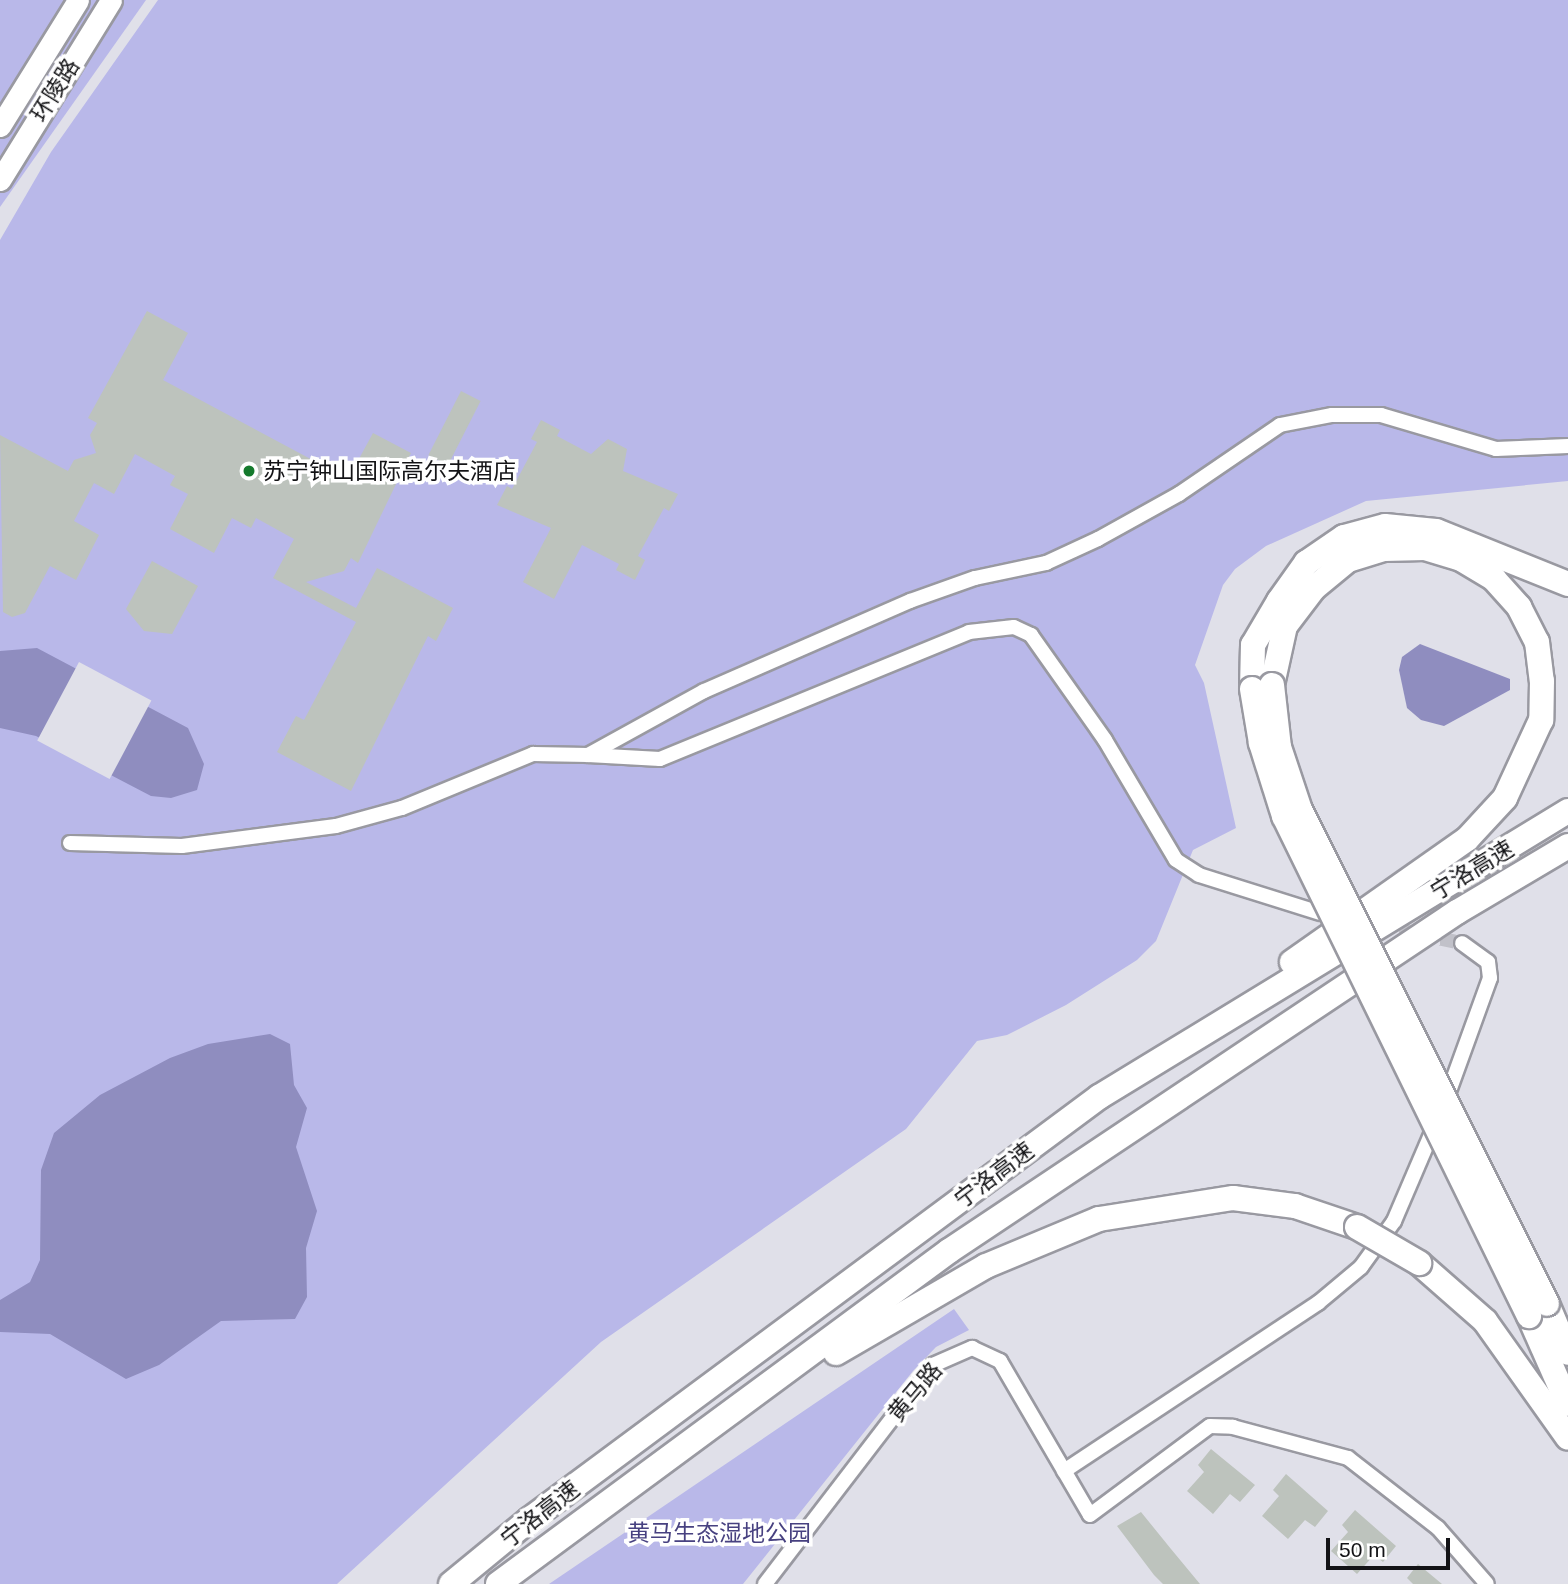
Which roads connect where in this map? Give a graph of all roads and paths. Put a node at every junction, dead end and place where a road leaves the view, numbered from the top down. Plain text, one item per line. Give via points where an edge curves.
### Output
1 (78, 0) edge
2 (111, 0) edge
3 (0, 126) edge
4 (0, 180) edge
5 (1568, 446) edge
6 (1568, 584) edge
7 (1262, 687) junction
8 (588, 755) junction
9 (1568, 811) edge
10 (70, 843) dead end
11 (1568, 846) edge
12 (1320, 913) dead end
13 (1462, 943) tunnel mouth
14 (1099, 1097) junction
15 (1538, 1310) junction
16 (1568, 1353) edge
17 (1568, 1404) edge
18 (1568, 1438) edge
19 (1064, 1471) junction
20 (562, 1537) junction
21 (452, 1584) edge
22 (498, 1584) edge
23 (765, 1584) edge
24 (1487, 1584) edge

1 - 3 main road, 环陵路
2 - 4 main road, 环陵路
5 - 8 street via 1496,449 1381,415 1332,415 1280,425 1179,494 1098,539 1046,563 975,578 910,601 704,691
6 - 7 highway via 1436,531 1385,526 1344,537 1307,563 1253,645
7 - 14 highway via 1285,626 1314,588 1348,560 1384,549 1425,548 1461,559 1494,579 1519,607 1537,642 1541,720 1505,798 1467,839
7 - 15 highway, bridge via 1300,810
8 - 10 street via 533,754 402,808 336,825 182,846
8 - 12 street via 660,759 969,632 1014,627 1031,635 1105,740 1176,860 1199,875
9 - 14 highway, 宁洛高速
11 - 20 highway, 宁洛高速 via 1457,912 949,1251
13 - 19 street via 1488,962 1490,978 1452,1087 1386,1237 1318,1303
14 - 21 highway, 宁洛高速 via 529,1520
15 - 16 highway
15 - 17 highway
18 - 20 highway, bridge via 1485,1321 1419,1263 1357,1227 1295,1206 1233,1198 1098,1219 986,1266 881,1323
19 - 23 street, 黄马路 via 1000,1361 983,1349 953,1352 933,1364
19 - 24 street, 黄马路 via 1090,1515 1210,1426 1233,1427 1348,1458 1438,1528
20 - 22 highway, 宁洛高速

